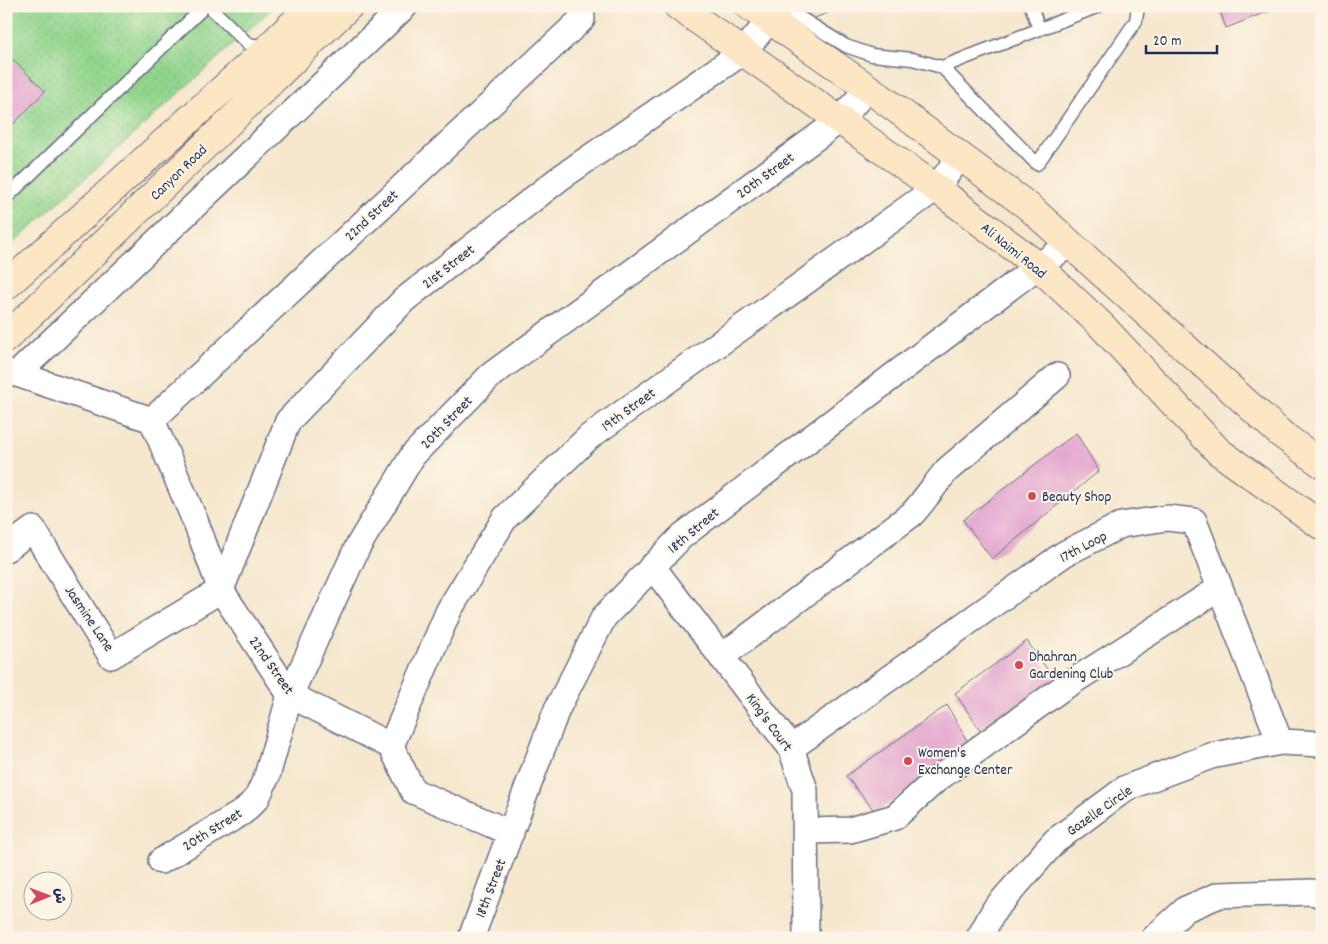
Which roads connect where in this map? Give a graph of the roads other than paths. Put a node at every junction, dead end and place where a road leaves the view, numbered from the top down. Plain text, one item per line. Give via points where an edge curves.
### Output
1 (205, 6) edge
2 (210, 6) edge
3 (349, 6) edge
4 (405, 6) edge
5 (581, 6) edge
6 (678, 6) edge
7 (1031, 6) edge
8 (1099, 6) edge
9 (1138, 6) edge
10 (770, 11) edge
11 (319, 14) edge
12 (1039, 29) junction
13 (269, 47) junction
14 (743, 52) junction
15 (942, 67) junction
16 (868, 88) junction
17 (840, 120) junction
18 (961, 156) junction
19 (936, 188) junction
20 (6, 198) edge
21 (1070, 244) junction
22 (1038, 266) junction
23 (6, 286) edge
24 (6, 338) edge
25 (12, 373) edge
26 (1057, 376) dead end
27 (152, 420) junction
28 (1322, 464) edge
29 (1322, 526) edge
30 (6, 548) edge
31 (652, 566) junction
32 (1220, 588) junction
33 (221, 590) junction
34 (721, 657) junction
35 (290, 696) junction
36 (1280, 742) junction
37 (1322, 744) edge
38 (391, 746) junction
39 (792, 748) junction
40 (806, 832) junction
41 (510, 833) junction
42 (161, 860) dead end
43 (1322, 895) edge
44 (471, 938) edge
45 (806, 938) edge
46 (979, 938) edge
47 (1154, 938) edge

1 - 20 lane
2 - 13 lane via 248,44
3 - 11 main road, Canyon Road
4 - 25 street
5 - 27 street, 22nd Street via 582,19
6 - 14 main road, Ali Naimi Road
7 - 12 lane
8 - 12 lane
9 - 15 lane via 1136,21 1037,164
10 - 14 street, 21st Street
10 - 15 lane via 794,14 846,46 872,55 912,59
10 - 16 main road
11 - 13 main road, Canyon Road
11 - 24 main road, Canyon Road
12 - 15 lane
13 - 23 main road, Canyon Road
14 - 17 main road, Ali Naimi Road
14 - 33 street, 21st Street via 560,178 404,300 288,421
16 - 17 street, 20th Street
16 - 18 main road
17 - 19 main road, Ali Naimi Road
17 - 35 street, 20th Street via 491,375 413,456 357,548
18 - 19 street, 19th Street
18 - 21 main road
19 - 22 main road, Ali Naimi Road
19 - 38 street, 19th Street via 589,437 505,518 449,610
21 - 22 street, 18th Street
21 - 28 main road via 1281,434
22 - 29 main road, Ali Naimi Road via 1101,326 1218,451
22 - 31 street, 18th Street via 682,536
25 - 27 street
26 - 34 street via 947,470 912,514
27 - 33 street, 22nd Street
30 - 33 street, Jasmine Lane via 33,529 111,656
31 - 34 street, King's Court
31 - 41 street, 18th Street via 604,617 557,709
32 - 36 street, 17th Loop
32 - 39 street, 17th Loop via 1194,521 1167,518 1121,525 1064,554
32 - 40 street via 1061,689 936,780 895,818 850,830
33 - 35 street, 22nd Street
34 - 39 street, King's Court
35 - 38 street, 22nd Street
35 - 42 street, 20th Street via 267,776 257,798 243,812
36 - 37 street, Gazelle Circle
36 - 46 street, Gazelle Circle via 1211,756 1126,788 1055,841 995,909
38 - 41 street via 413,791
39 - 40 street, King's Court via 805,790
40 - 45 street, King's Court
41 - 44 street, 18th Street
43 - 47 street via 1312,892 1219,895 1186,909

